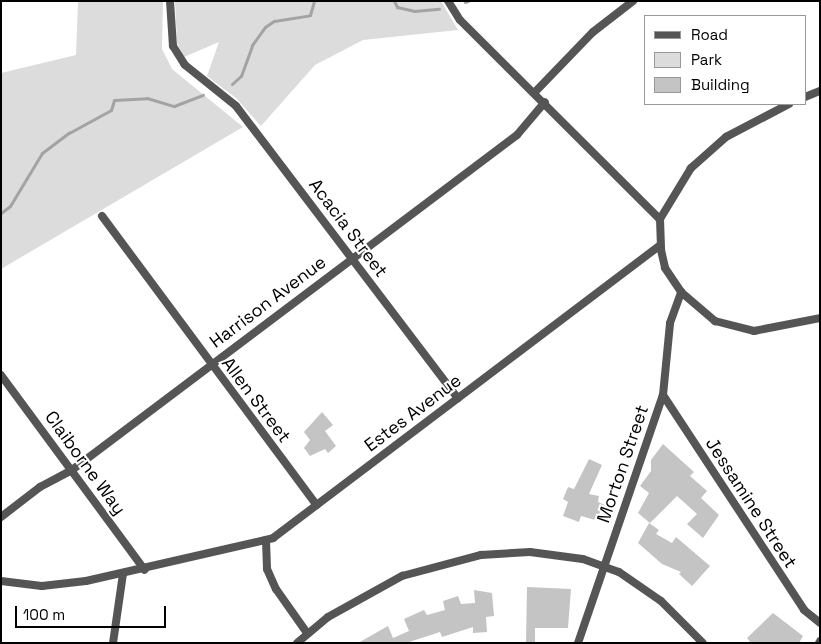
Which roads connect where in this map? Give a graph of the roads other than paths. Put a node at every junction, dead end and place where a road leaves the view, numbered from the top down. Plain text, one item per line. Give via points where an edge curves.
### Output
1 (170, 1) edge
2 (448, 1) edge
3 (632, 1) edge
4 (820, 91) edge
5 (535, 92) junction
6 (806, 97) edge
7 (545, 102) junction
8 (787, 105) edge
9 (102, 216) dead end
10 (660, 219) junction
11 (660, 245) junction
12 (352, 257) junction
13 (682, 292) junction
14 (820, 318) edge
15 (210, 364) junction
16 (1, 375) edge
17 (663, 395) junction
18 (458, 398) junction
19 (72, 470) junction
20 (316, 505) junction
21 (1, 517) edge
22 (266, 540) junction
23 (604, 566) junction
24 (145, 570) junction
25 (123, 574) junction
26 (1, 581) edge
27 (820, 623) edge
28 (307, 633) junction
29 (113, 643) edge
30 (297, 643) edge
31 (578, 643) edge
32 (703, 643) edge

1 - 12 street, Acacia Street via 173,46 185,65 236,106
2 - 5 street via 460,20
3 - 5 street via 593,32
4 - 6 street
5 - 7 street
7 - 10 street
7 - 12 street, Harrison Avenue via 517,135
8 - 10 street via 726,137 702,156 670,196
9 - 15 street, Allen Street
10 - 11 street
11 - 13 street via 665,268
11 - 18 street, Estes Avenue
12 - 15 street, Harrison Avenue
12 - 18 street, Acacia Street
13 - 14 street via 715,320 736,328 769,330
13 - 17 street, Morton Street via 670,323
15 - 19 street, Harrison Avenue
15 - 20 street, Allen Street
16 - 19 street, Claiborne Way
17 - 23 street, Morton Street
17 - 27 street, Jessamine Street via 804,610
18 - 20 street, Estes Avenue
19 - 21 street, Harrison Avenue via 40,487
19 - 24 street, Claiborne Way
20 - 22 street, Estes Avenue
22 - 24 street
22 - 28 street via 268,569 276,590
23 - 28 street via 565,555 530,552 481,555 432,566 372,590
23 - 31 street, Morton Street
23 - 32 street via 660,601
24 - 25 street
25 - 26 street via 42,586
25 - 29 street
28 - 30 street

